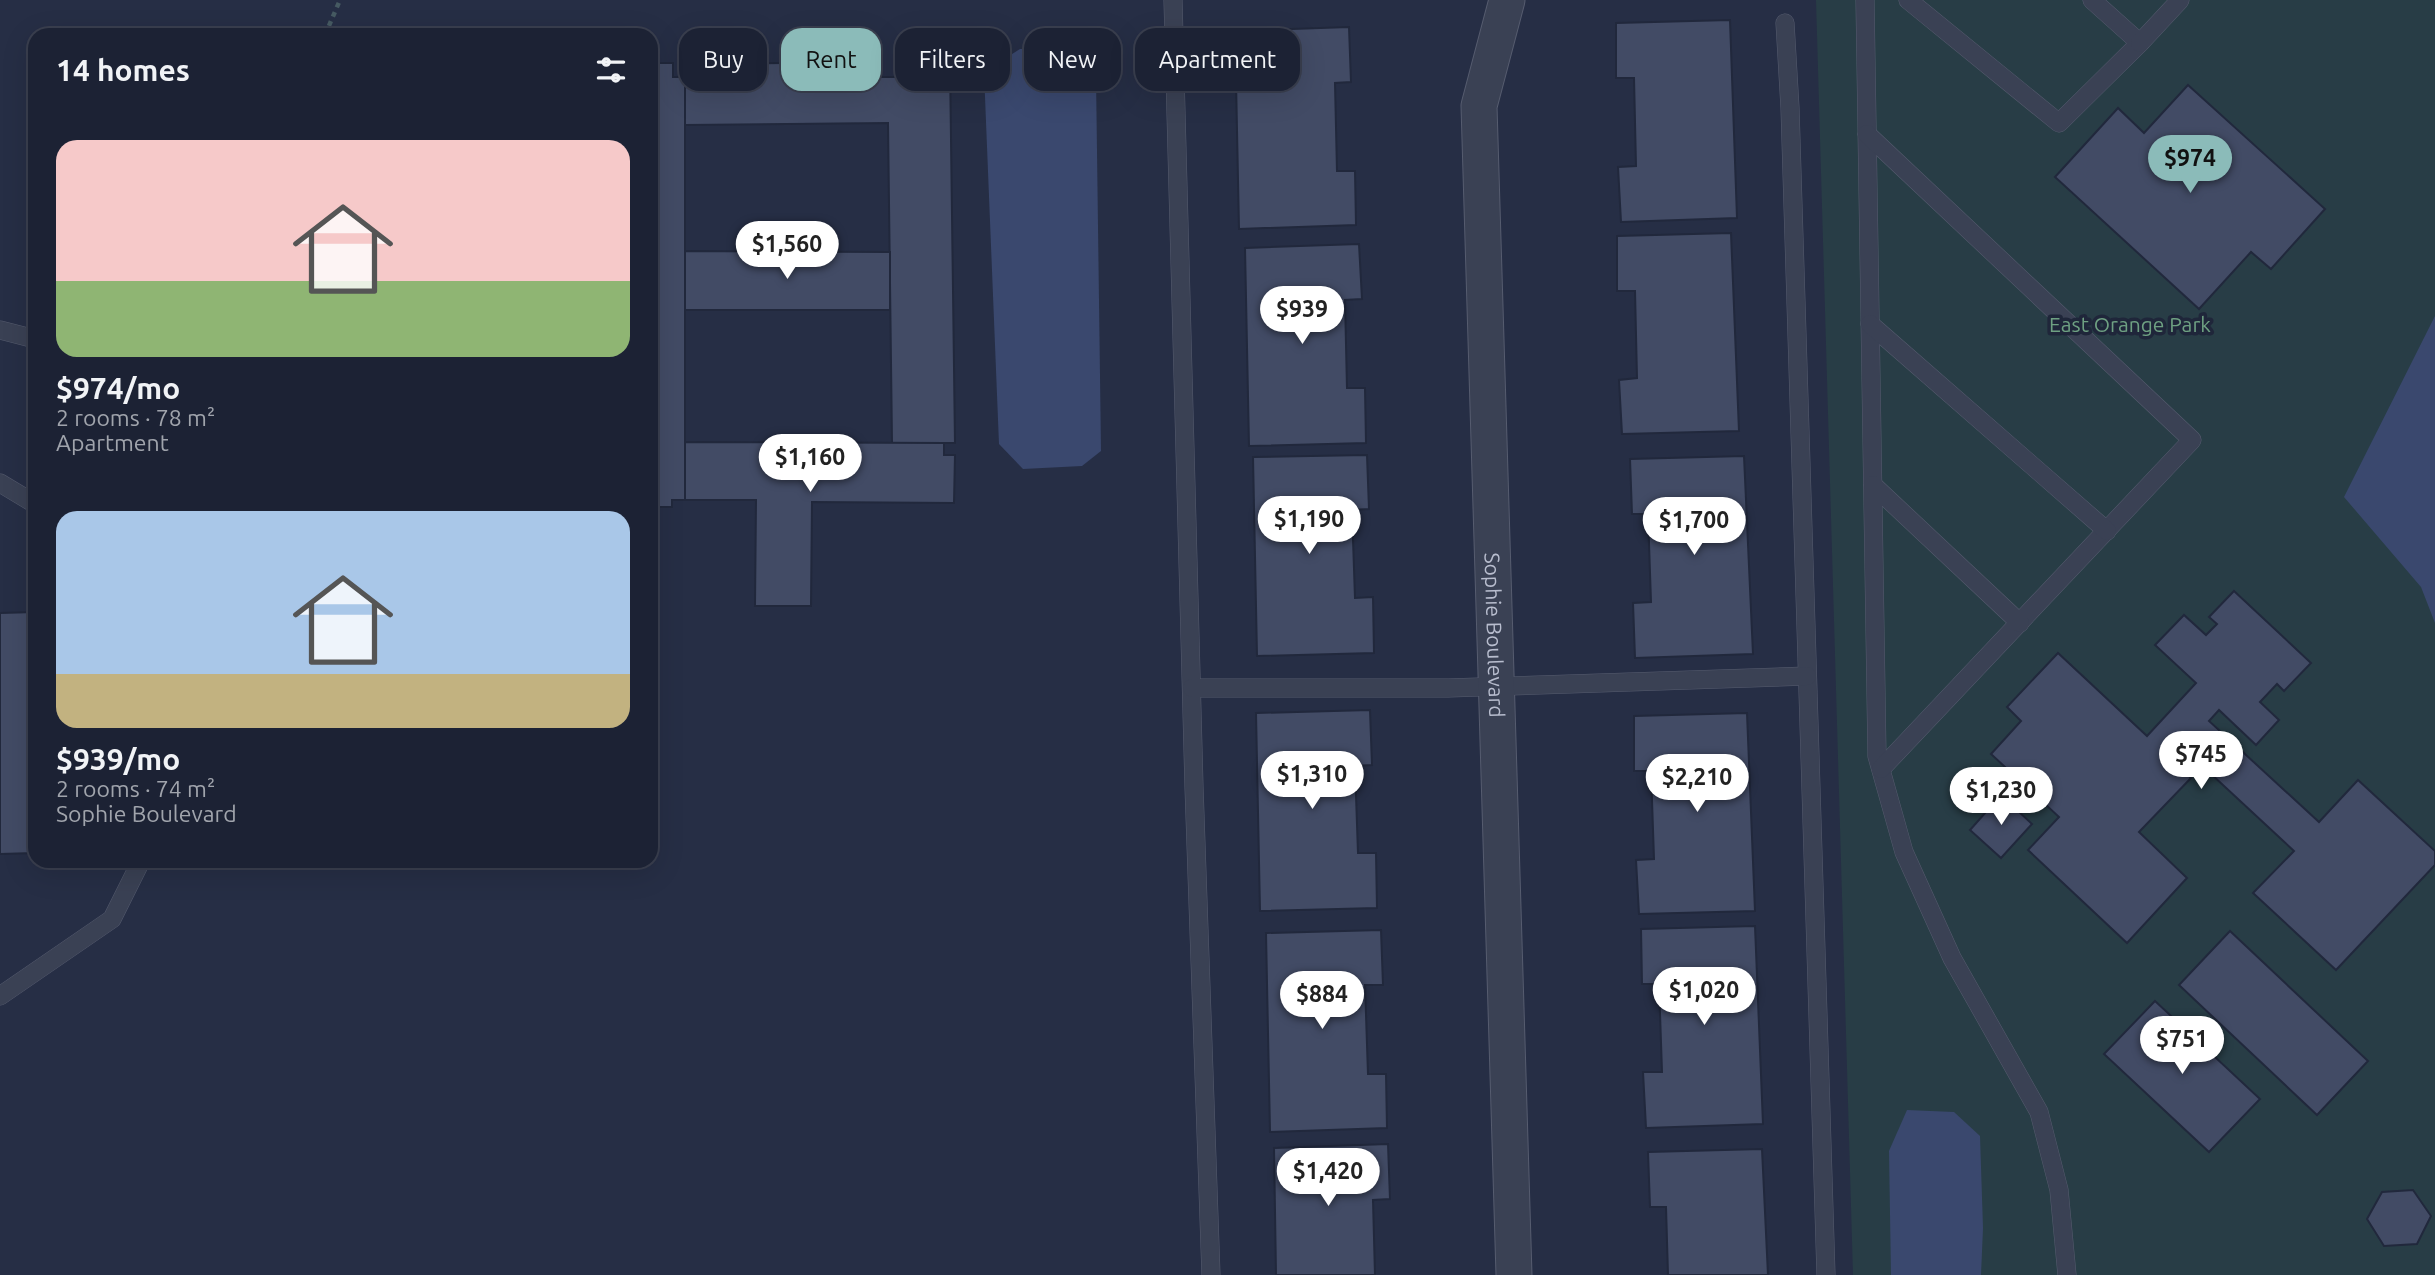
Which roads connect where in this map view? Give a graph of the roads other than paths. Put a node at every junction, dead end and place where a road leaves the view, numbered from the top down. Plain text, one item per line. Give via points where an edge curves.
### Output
1 (1173, 0) edge
2 (1507, 0) edge
3 (1865, 0) edge
4 (1908, 0) edge
5 (2092, 0) edge
6 (2180, 0) edge
7 (1785, 23) dead end
8 (2140, 43) junction
9 (1867, 134) junction
10 (1870, 324) junction
11 (0, 330) edge
12 (28, 337) edge
13 (0, 483) edge
14 (1873, 485) junction
15 (28, 500) edge
16 (2107, 531) junction
17 (2020, 623) junction
18 (1807, 677) junction
19 (1496, 686) junction
20 (1192, 688) junction
21 (1881, 769) junction
22 (138, 868) edge
23 (0, 996) edge
24 (1211, 1275) edge
25 (1514, 1275) edge
26 (1826, 1275) edge
27 (2067, 1275) edge

1 - 20 lane
2 - 19 street, Sophie Boulevard via 1479,106
3 - 9 lane
4 - 8 lane via 2059,123
5 - 8 lane
6 - 8 lane
7 - 18 lane
9 - 10 lane
9 - 16 lane via 2192,440
10 - 14 lane
10 - 16 lane
11 - 12 lane
13 - 15 lane
14 - 17 lane
14 - 21 lane via 1877,756
16 - 17 lane
17 - 21 lane
18 - 19 lane
18 - 26 lane
19 - 20 lane
19 - 25 street, Sophie Boulevard
20 - 24 lane
21 - 27 lane via 1904,852 1952,958 2039,1112 2059,1190
22 - 23 lane via 112,919

